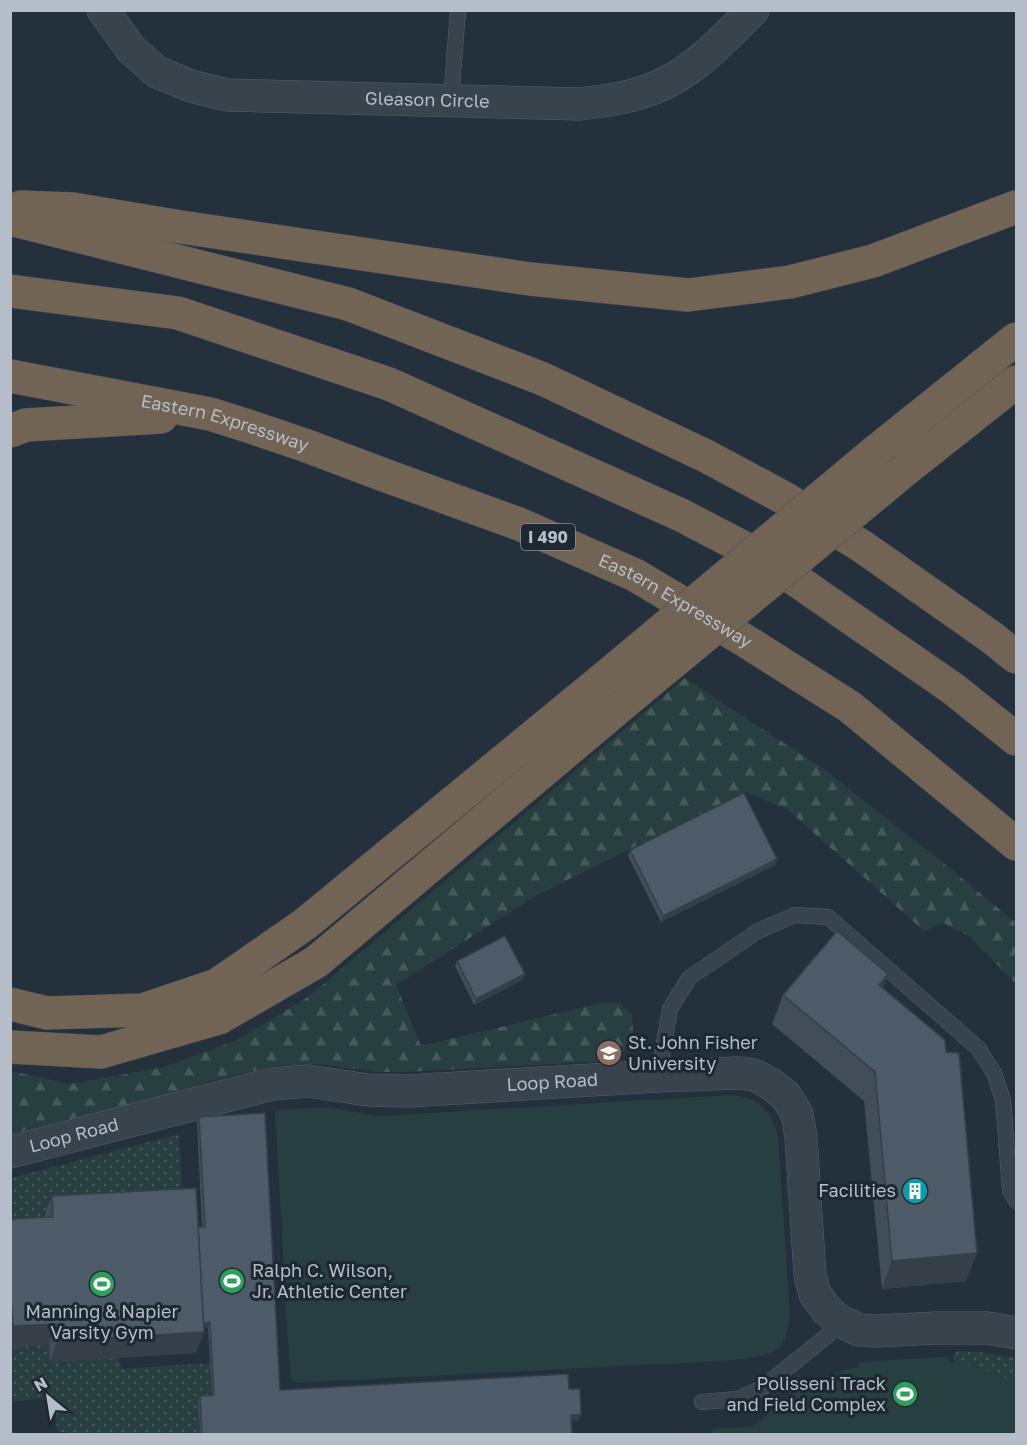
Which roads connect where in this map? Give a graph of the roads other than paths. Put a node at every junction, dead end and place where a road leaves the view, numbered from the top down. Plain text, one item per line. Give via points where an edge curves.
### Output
1 (103, 10) edge
2 (458, 10) edge
3 (753, 10) edge
4 (451, 101) junction
5 (10, 207) edge
6 (1017, 207) edge
7 (10, 219) edge
8 (10, 291) edge
9 (1017, 339) edge
10 (10, 376) edge
11 (1017, 382) edge
12 (210, 414) junction
13 (10, 430) edge
14 (1017, 657) edge
15 (1017, 739) edge
16 (1017, 844) edge
17 (10, 1004) edge
18 (10, 1047) edge
19 (658, 1076) junction
20 (10, 1152) edge
21 (1017, 1201) edge
22 (840, 1321) junction
23 (1017, 1333) edge
24 (702, 1402) dead end

1 - 4 street, Gleason Circle via 131,50 157,72 191,86 227,95
2 - 4 lane
3 - 4 street, Gleason Circle via 713,50 682,74 651,90 617,100 580,104
5 - 6 highway via 73,209 530,279 688,295 790,282 873,261
7 - 14 highway via 348,304 543,379 706,456 786,499 863,547
8 - 15 highway via 178,314 400,388 681,514 767,560 952,688
9 - 17 highway, bridge via 305,924 217,985 143,1010 47,1013
10 - 12 highway, Eastern Expressway / I 490
11 - 18 highway, bridge via 905,470 315,962 219,1018 101,1052
12 - 13 highway via 26,425
12 - 16 highway, Eastern Expressway / I 490 via 519,524 635,574 850,707
19 - 20 street, Loop Road via 408,1090 368,1090 308,1081 272,1084
19 - 21 lane via 670,1009 689,978 758,930 795,915 828,917 978,1048 994,1072 1003,1100 1011,1190
19 - 22 street, Loop Road via 754,1075 786,1096 797,1114 801,1137 810,1275 815,1294
22 - 23 street, Loop Road via 858,1330 987,1328
22 - 24 lane via 762,1388 738,1399

